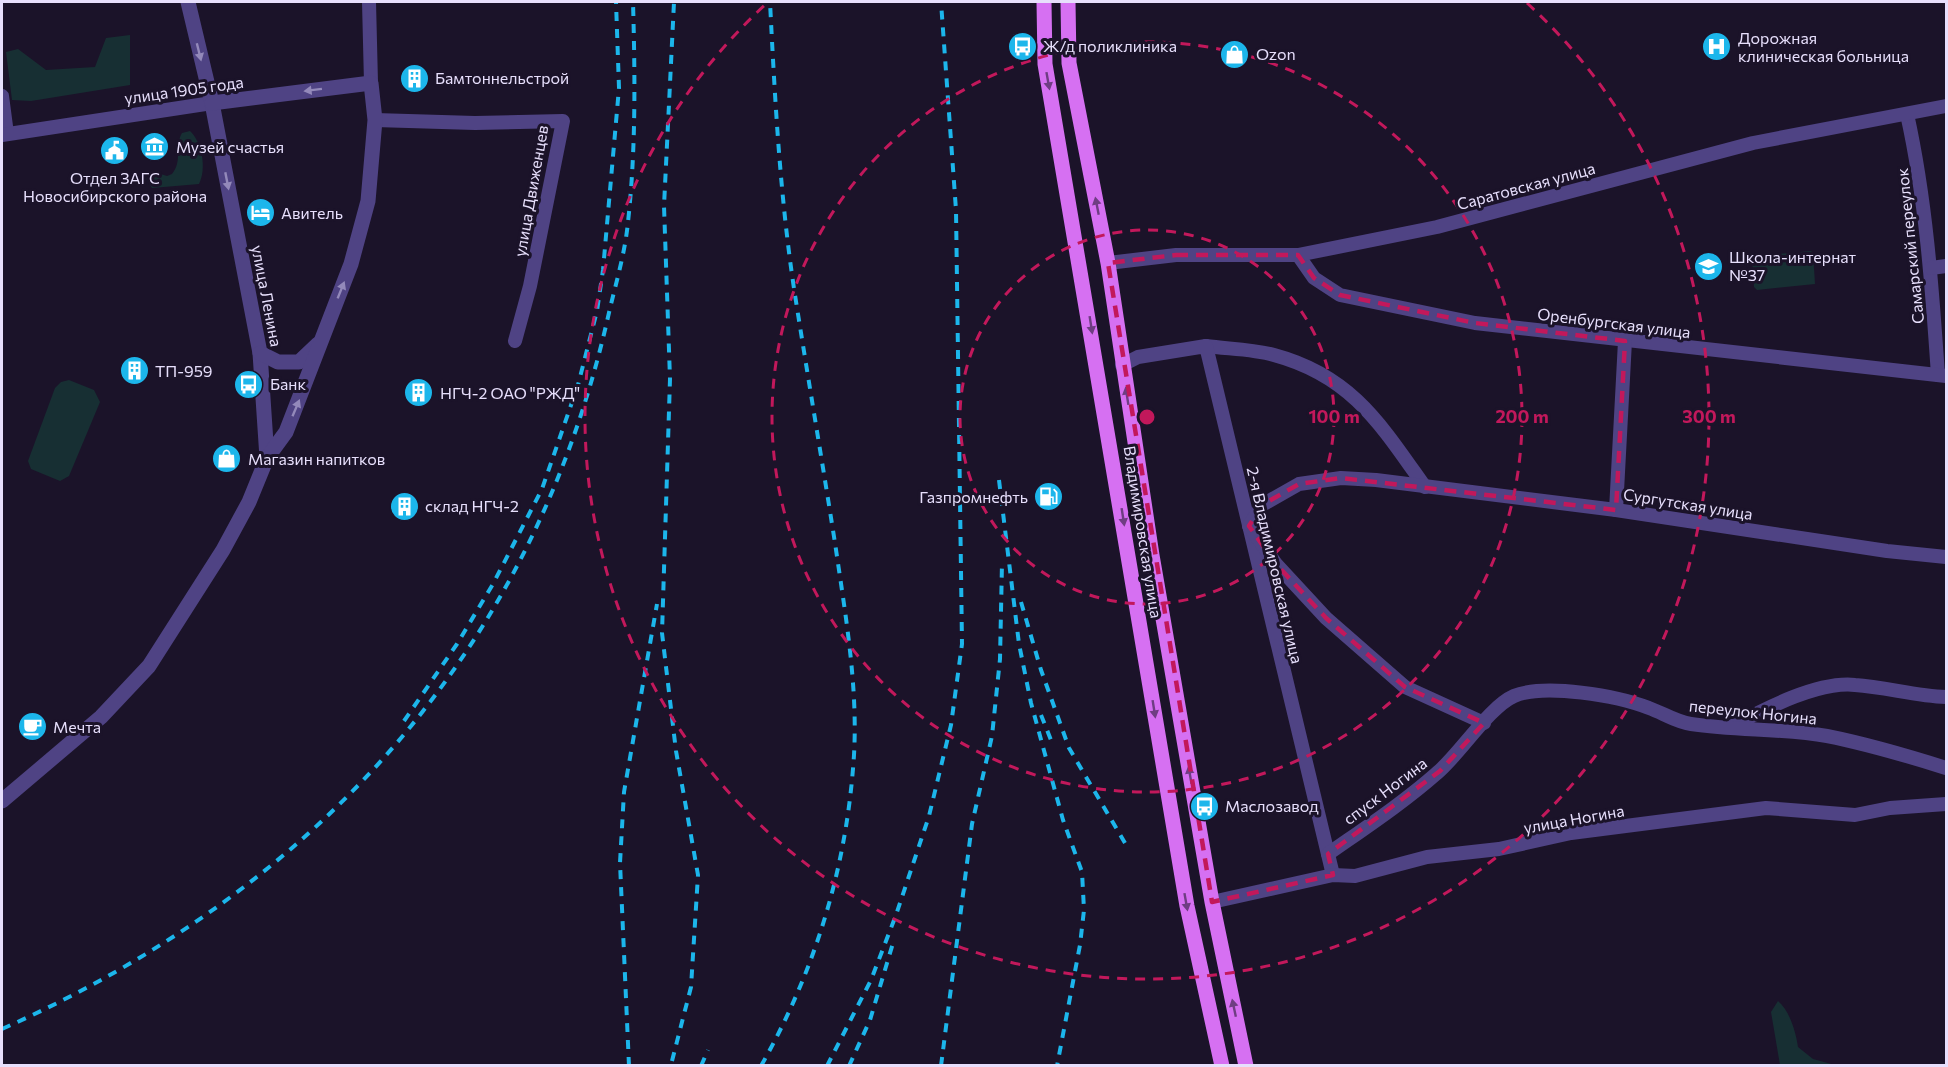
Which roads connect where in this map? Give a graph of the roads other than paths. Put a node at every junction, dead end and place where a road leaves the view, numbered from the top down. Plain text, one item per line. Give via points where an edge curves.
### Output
1 (188, 2) edge
2 (369, 2) edge
3 (1044, 2) edge
4 (1068, 2) edge
5 (371, 82) junction
6 (2, 96) edge
7 (212, 103) junction
8 (1947, 106) edge
9 (1907, 114) junction
10 (375, 120) junction
11 (4, 135) edge
12 (1298, 255) junction
13 (1108, 263) junction
14 (1947, 266) edge
15 (1931, 268) junction
16 (515, 341) dead end
17 (1625, 341) junction
18 (318, 344) junction
19 (1206, 346) junction
20 (260, 352) junction
21 (1122, 364) junction
22 (1942, 375) edge
23 (267, 458) junction
24 (1425, 487) junction
25 (1616, 510) junction
26 (1249, 526) junction
27 (1947, 557) edge
28 (1947, 697) edge
29 (1484, 723) junction
30 (1731, 726) junction
31 (1947, 768) edge
32 (2, 801) edge
33 (1947, 804) edge
34 (1328, 855) junction
35 (1333, 875) junction
36 (1212, 902) junction
37 (1222, 1065) edge
38 (1246, 1065) edge

1 -> 7 street, улица Ленина
2 - 5 street
3 -> 37 main road, Владимировская улица via 1045,64 1187,906
13 -> 4 main road, Владимировская улица via 1069,63
5 -> 7 street, улица 1905 года
5 - 10 street
6 - 11 street
7 - 11 street, улица 1905 года
7 -> 20 street, улица Ленина
8 - 9 street, Саратовская улица
9 - 12 street, Саратовская улица via 1752,143 1437,227
9 - 15 street, Самарский переулок via 1919,169
10 - 16 street, улица Движенцев via 563,121
18 -> 10 street via 351,264 368,201
12 - 13 street, Саратовская улица via 1176,255
12 - 17 street, Оренбургская улица via 1314,278 1340,295 1475,323
13 - 21 main road, Владимировская улица
14 - 15 street
15 - 22 street, Самарский переулок
17 - 22 street, Оренбургская улица
17 - 25 street
18 - 20 street via 298,362 278,362
23 -> 18 street via 286,432
19 - 21 street via 1138,357
19 - 24 street via 1273,354 1304,366 1349,392 1369,410
19 - 26 street, 2-я Владимировская улица
20 - 23 street, улица Ленина
36 -> 21 main road, Владимировская улица
23 - 32 street via 232,535 149,666 101,717
24 - 25 street, Сургутская улица
24 - 26 street, Сургутская улица via 1341,478 1299,484 1262,505
25 - 27 street, Сургутская улица
26 - 29 street via 1276,564 1326,618 1405,687
26 - 34 street, 2-я Владимировская улица
28 - 30 street via 1852,684 1781,700
29 - 30 street, переулок Ногина via 1513,696 1566,692 1647,707 1679,721
29 - 34 street, спуск Ногина via 1440,771
30 - 31 street, переулок Ногина via 1828,736
33 - 35 street, улица Ногина via 1855,815 1766,808 1571,833 1499,849 1427,857 1355,876
34 - 35 street, 2-я Владимировская улица
35 - 36 street, улица Ногина
38 -> 36 main road, Владимировская улица

